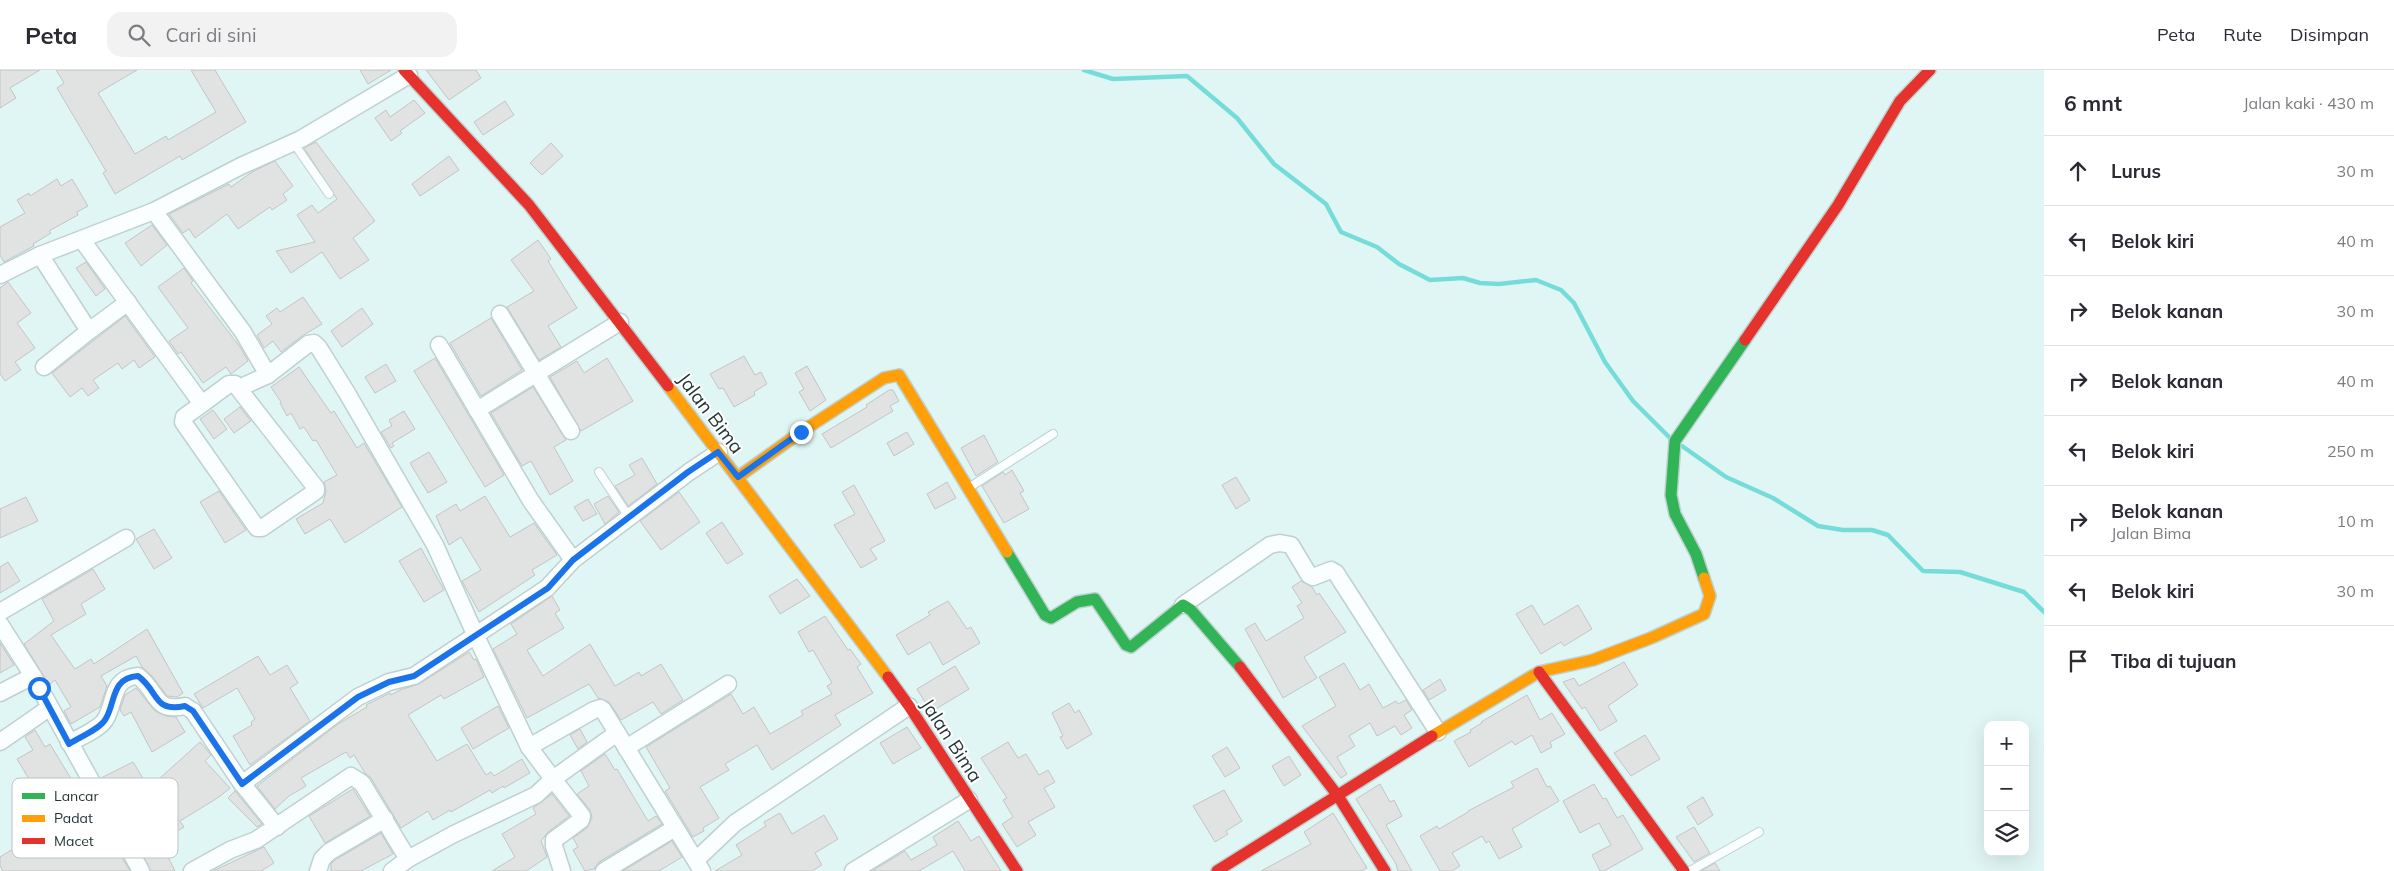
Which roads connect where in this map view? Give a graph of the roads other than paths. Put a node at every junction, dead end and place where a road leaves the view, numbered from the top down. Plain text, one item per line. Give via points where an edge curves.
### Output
1 (1930, 70) edge
2 (406, 72) edge
3 (294, 142) junction
4 (329, 194) dead end
5 (154, 211) junction
6 (82, 240) junction
7 (40, 255) junction
8 (0, 275) edge
9 (128, 302) junction
10 (500, 314) dead end
11 (620, 322) junction
12 (89, 331) junction
13 (439, 345) dead end
14 (44, 367) dead end
15 (268, 375) junction
16 (536, 375) junction
17 (240, 388) junction
18 (202, 404) junction
19 (477, 410) junction
20 (571, 432) dead end
21 (1053, 434) dead end
22 (718, 452) junction
23 (599, 472) dead end
24 (738, 477) junction
25 (968, 488) junction
26 (629, 517) junction
27 (126, 538) dead end
28 (573, 560) junction
29 (1184, 605) junction
30 (0, 612) edge
31 (0, 624) edge
32 (475, 634) junction
33 (1539, 672) junction
34 (33, 676) junction
35 (728, 684) dead end
36 (0, 693) edge
37 (909, 706) junction
38 (49, 708) junction
39 (1438, 732) junction
40 (617, 733) junction
41 (0, 742) edge
42 (69, 744) junction
43 (529, 747) junction
44 (626, 748) junction
45 (88, 778) edge
46 (553, 779) junction
47 (242, 784) junction
48 (1338, 796) junction
49 (969, 800) junction
50 (385, 819) junction
51 (277, 827) junction
52 (675, 828) junction
53 (1759, 832) dead end
54 (134, 858) edge
55 (408, 859) junction
56 (699, 866) edge
57 (141, 871) edge
58 (192, 871) edge
59 (318, 871) edge
60 (392, 871) edge
61 (562, 871) edge
62 (604, 871) edge
63 (854, 871) edge
64 (1018, 871) edge
65 (1218, 871) edge
66 (1385, 871) edge
67 (1684, 871) edge
68 (1690, 871) edge

1 - 33 street via 1900,100 1838,205 1676,441 1670,495 1710,596 1704,614 1593,660
2 - 3 street via 354,109
2 - 11 street, Jalan Bima via 529,205
3 - 4 lane
3 - 5 street
5 - 6 street
5 - 15 street via 243,332
6 - 7 street
6 - 9 street
7 - 8 street
7 - 12 street
9 - 12 street
9 - 18 street
10 - 16 street
11 - 16 street
11 - 22 street, Jalan Bima
12 - 14 street
13 - 19 street
15 - 17 street
15 - 32 street via 308,344 314,343 319,348 435,545
16 - 19 street
16 - 20 street
17 - 18 street via 230,384
17 - 18 street via 316,488 314,493 260,529 183,422 184,417
19 - 28 street via 532,501
21 - 25 lane
22 - 24 street, Jalan Bima
22 - 26 street
23 - 26 lane
24 - 25 street via 884,378 897,375
24 - 37 street, Jalan Bima
25 - 29 street via 1045,615 1056,616 1079,600 1095,600 1126,645 1131,647
26 - 28 street
27 - 30 street
28 - 32 street via 548,588
29 - 39 street via 1270,545 1291,545 1309,575 1313,577 1331,570 1336,573
29 - 48 street via 1230,654
31 - 34 street
32 - 43 street
32 - 47 street via 414,676 389,682 358,697
33 - 39 street
33 - 67 street
34 - 36 street
34 - 38 street
35 - 44 street
37 - 49 street, Jalan Bima
37 - 56 street via 735,823
38 - 41 street
38 - 42 street
39 - 48 street
40 - 43 street via 600,708
40 - 44 street
40 - 46 street
42 - 45 street
42 - 47 street via 105,720 118,687 138,676 162,706 185,706 193,711
43 - 46 street
44 - 52 street
46 - 55 street via 536,795
46 - 61 street via 582,816 554,840
47 - 51 street
48 - 65 street
48 - 66 street
49 - 63 street
49 - 64 street, Jalan Bima
50 - 51 street via 362,783 351,776
50 - 55 street
50 - 59 street via 329,852 322,859
51 - 58 street
52 - 56 street
52 - 62 street
53 - 68 lane
54 - 57 street
55 - 60 street

